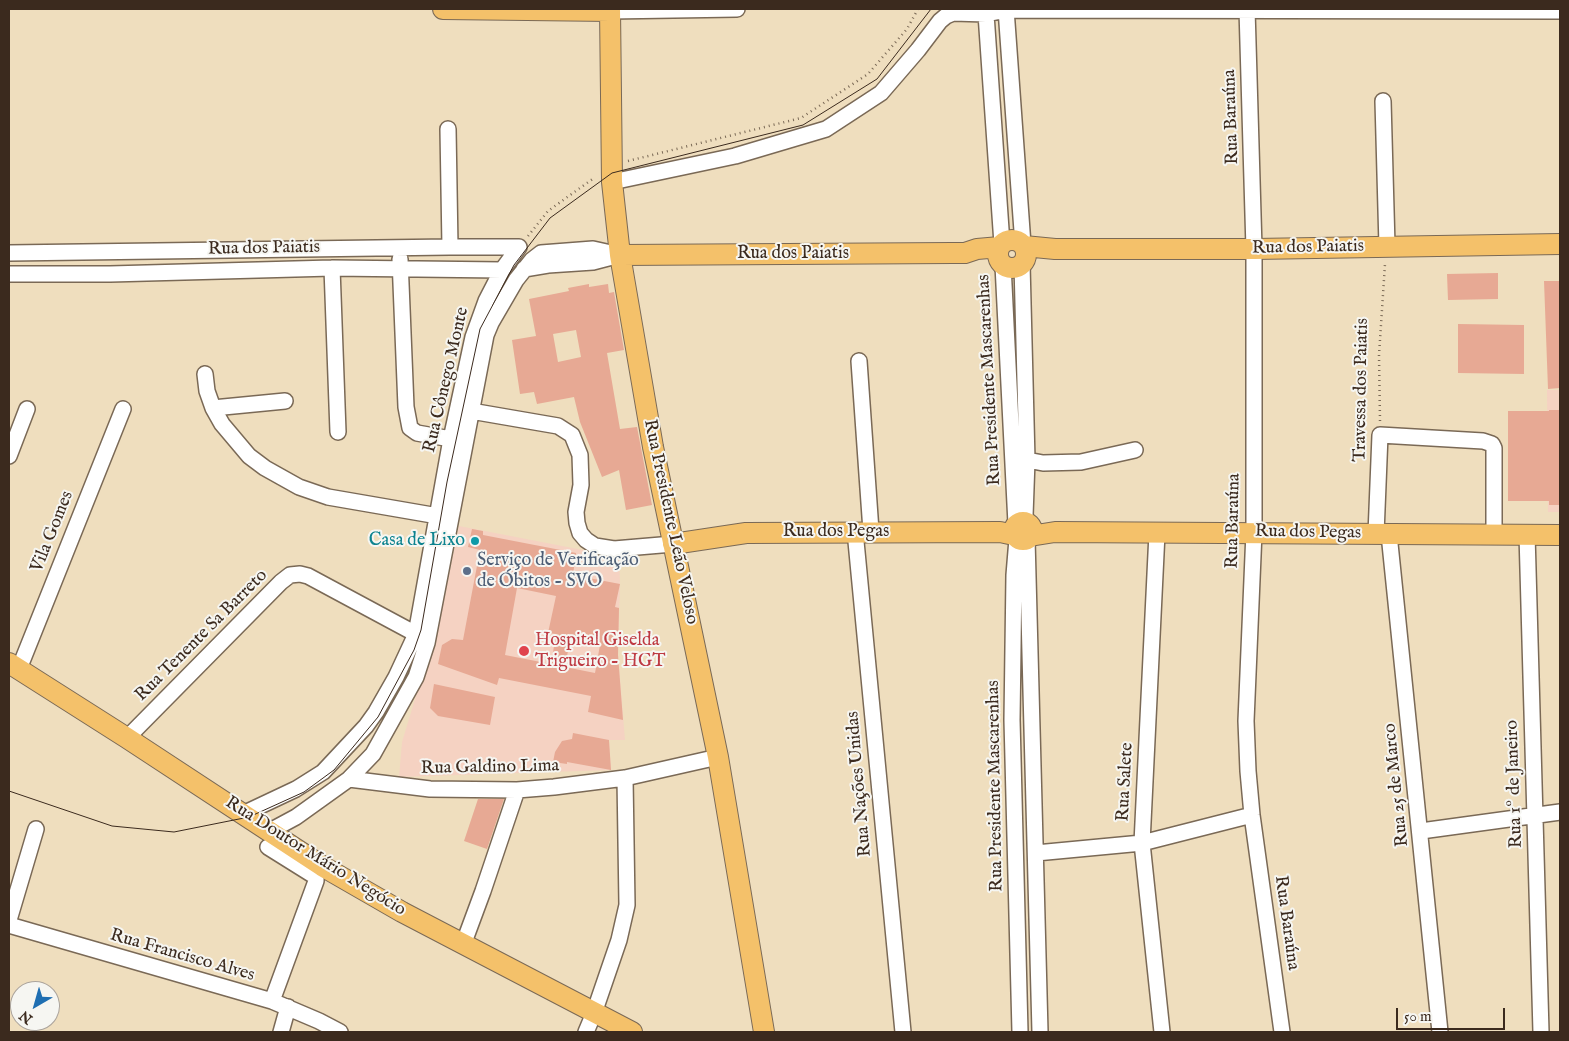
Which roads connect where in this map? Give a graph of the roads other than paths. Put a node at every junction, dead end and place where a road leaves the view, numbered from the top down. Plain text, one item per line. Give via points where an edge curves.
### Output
1 (444, 9) edge
2 (737, 9) edge
3 (610, 10) edge
4 (1007, 10) edge
5 (1248, 10) edge
6 (1409, 10) edge
7 (1560, 11) edge
8 (987, 12) edge
9 (1383, 101) dead end
10 (448, 129) dead end
11 (612, 173) junction
12 (1560, 244) edge
13 (1387, 246) junction
14 (450, 247) junction
15 (519, 247) joint
16 (400, 248) junction
17 (310, 249) junction
18 (1254, 249) junction
19 (541, 252) joint
20 (9, 253) edge
21 (1012, 254) junction
22 (620, 255) junction
23 (311, 268) junction
24 (332, 268) junction
25 (400, 269) junction
26 (524, 269) junction
27 (502, 270) junction
28 (9, 274) edge
29 (859, 361) dead end
30 (205, 374) dead end
31 (285, 401) dead end
32 (213, 408) junction
33 (27, 409) dead end
34 (123, 409) dead end
35 (471, 411) junction
36 (338, 432) dead end
37 (451, 439) junction
38 (1135, 450) dead end
39 (9, 456) edge
40 (1026, 460) junction
41 (438, 516) junction
42 (863, 531) junction
43 (1019, 531) junction
44 (1254, 532) junction
45 (1157, 533) junction
46 (1383, 534) junction
47 (1494, 534) junction
48 (1527, 534) junction
49 (1560, 535) edge
50 (673, 544) junction
51 (416, 634) junction
52 (14, 666) edge
53 (127, 738) junction
54 (718, 757) junction
55 (625, 778) junction
56 (349, 779) junction
57 (517, 790) junction
58 (1560, 812) edge
59 (243, 814) junction
60 (1252, 815) junction
61 (1534, 816) junction
62 (36, 829) dead end
63 (1421, 831) junction
64 (269, 839) junction
65 (1142, 843) junction
66 (1036, 853) junction
67 (9, 920) edge
68 (9, 925) edge
69 (463, 945) junction
70 (272, 1001) junction
71 (288, 1007) junction
72 (594, 1012) junction
73 (281, 1032) edge
74 (340, 1032) edge
75 (586, 1032) edge
76 (632, 1032) edge
77 (764, 1032) edge
78 (902, 1032) edge
79 (1020, 1032) edge
80 (1040, 1032) edge
81 (1162, 1032) edge
82 (1282, 1032) edge
83 (1440, 1032) edge
84 (1542, 1032) edge

1 - 3 main road
2 - 3 street
3 - 11 main road, Rua Presidente Leão Veloso
4 - 5 street
4 - 8 street
4 - 21 street, Rua Presidente Mascarenhas
5 - 6 street
5 - 18 street, Rua Baraúna
6 - 7 street
8 - 11 street via 946,16 881,93 826,129 735,156
8 - 21 street, Rua Presidente Mascarenhas
9 - 13 street
10 - 14 street
11 - 22 main road, Rua Presidente Leão Veloso
12 - 13 main road, Rua dos Paiatis
13 - 18 main road, Rua dos Paiatis
14 - 15 street, Rua dos Paiatis
14 - 16 street, Rua dos Paiatis
15 - 27 street, Rua Cônego Monte
16 - 17 street, Rua dos Paiatis
16 - 25 street
17 - 20 street, Rua dos Paiatis
17 - 23 street
18 - 21 main road, Rua dos Paiatis via 1055,249
18 - 44 street, Rua Baraúna
19 - 22 street, Rua dos Paiatis via 593,249
19 - 26 street, Rua Cônego Monte
21 - 22 main road, Rua dos Paiatis via 977,249 965,253
21 - 40 street, Rua Presidente Mascarenhas
21 - 43 street, Rua Presidente Mascarenhas
22 - 26 street, Rua dos Paiatis via 593,262
22 - 50 main road, Rua Presidente Leão Veloso
23 - 24 street, Rua dos Paiatis
23 - 28 street, Rua dos Paiatis
24 - 25 street, Rua dos Paiatis
24 - 36 street
25 - 27 street, Rua dos Paiatis
25 - 37 street via 406,406 410,428 417,434
26 - 35 street, Rua Cônego Monte via 486,335
27 - 37 street, Rua Cônego Monte via 473,337
29 - 42 street, Rua Nações Unidas
30 - 32 street
31 - 32 street
32 - 41 street via 249,456 299,487 328,497
33 - 39 street
34 - 52 street, Vila Gomes
35 - 50 street via 558,426 572,435 580,455 577,523 580,533 594,546 614,549
35 - 56 street, Rua Cônego Monte via 421,664 372,754
37 - 41 street, Rua Cônego Monte
38 - 40 street via 1081,462
40 - 43 street, Rua Presidente Mascarenhas
41 - 51 street, Rua Cônego Monte
42 - 43 main road, Rua dos Pegas
42 - 50 main road, Rua dos Pegas via 746,532
42 - 78 street, Rua Nações Unidas
43 - 45 main road, Rua dos Pegas
43 - 66 street, Rua Presidente Mascarenhas
43 - 79 street, Rua Presidente Mascarenhas via 1014,575 1012,720
44 - 45 main road, Rua dos Pegas
44 - 46 main road, Rua dos Pegas
44 - 60 street, Rua Baraúna via 1246,721
45 - 65 street, Rua Salete
46 - 47 main road, Rua dos Pegas
46 - 47 street, Travessa dos Paiatis via 1380,435 1492,444
46 - 63 street, Rua 25 de Marco
47 - 48 main road, Rua dos Pegas
48 - 49 main road, Rua dos Pegas
48 - 61 street, Rua 1º de Janeiro
50 - 54 main road, Rua Presidente Leão Veloso
51 - 53 street, Rua Tenente Sa Barreto via 308,576 290,575
51 - 59 street, Rua Cônego Monte via 376,712 339,757 310,781
52 - 53 main road, Rua Doutor Mário Negócio
53 - 59 main road, Rua Doutor Mário Negócio
54 - 55 street, Rua Galdino Lima
54 - 77 main road, Rua Presidente Leão Veloso
55 - 57 street, Rua Galdino Lima
55 - 72 street via 627,905 619,940
56 - 57 street, Rua Galdino Lima via 430,789
56 - 64 street, Rua Cônego Monte
57 - 69 street
58 - 61 street
59 - 64 main road, Rua Doutor Mário Negócio
60 - 65 street
60 - 82 street, Rua Baraúna
61 - 63 street
61 - 84 street, Rua 1º de Janeiro
62 - 67 street
63 - 83 street, Rua 25 de Marco
64 - 69 main road, Rua Doutor Mário Negócio
64 - 70 street via 316,877
65 - 66 street
65 - 81 street, Rua Salete
66 - 80 street, Rua Presidente Mascarenhas
68 - 70 street, Rua Francisco Alves
69 - 72 main road, Rua Doutor Mário Negócio
70 - 71 street, Rua Francisco Alves
71 - 73 street
71 - 74 street, Rua Francisco Alves
72 - 75 street
72 - 76 main road, Rua Doutor Mário Negócio

